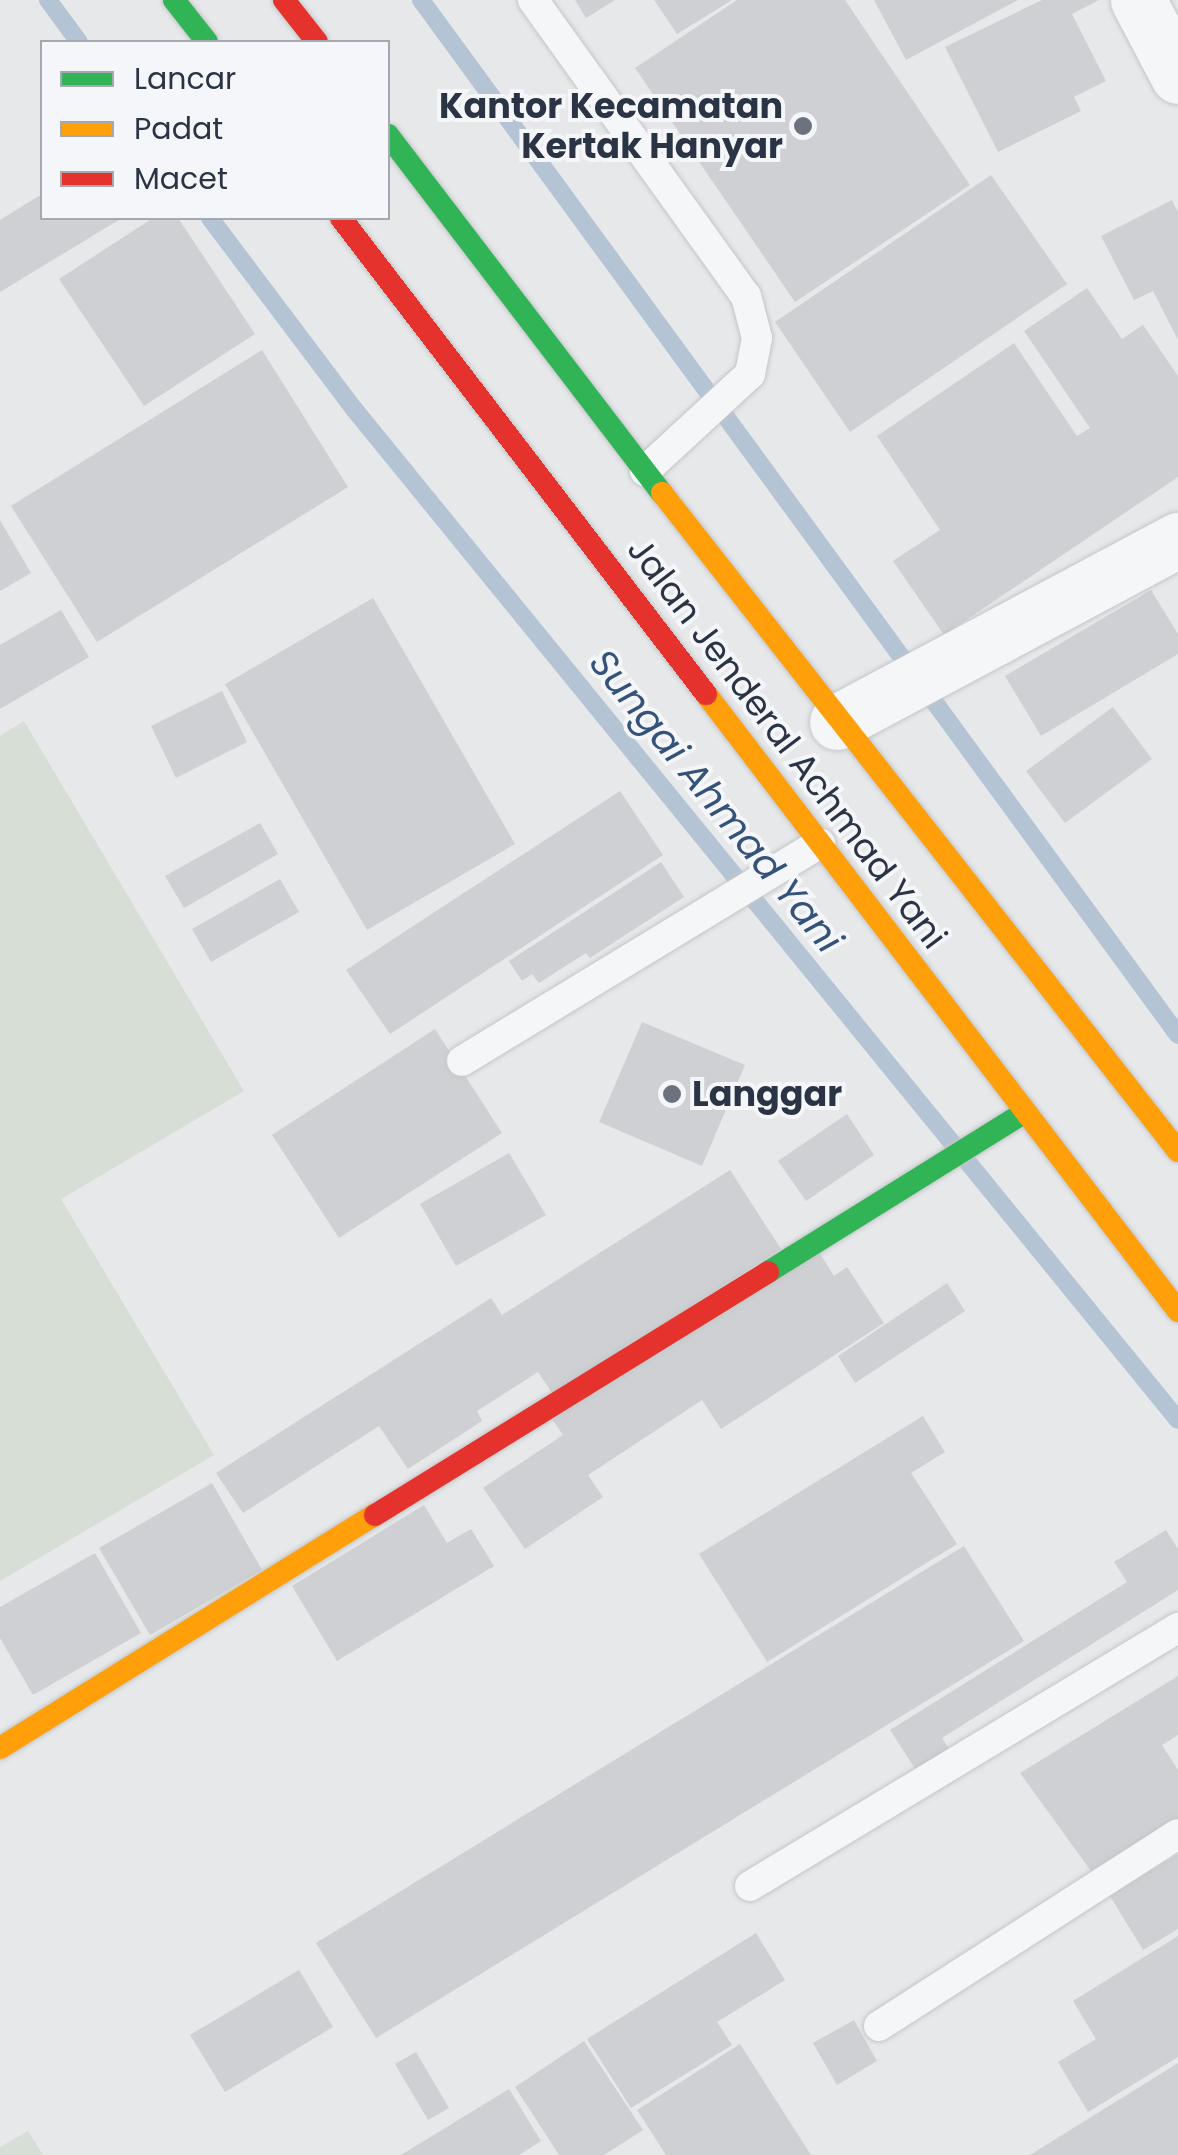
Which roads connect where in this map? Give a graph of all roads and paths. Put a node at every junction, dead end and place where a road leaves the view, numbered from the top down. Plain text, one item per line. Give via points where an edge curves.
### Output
1 (174, 0) edge
2 (284, 0) edge
3 (533, 0) edge
4 (1138, 0) edge
5 (205, 40) edge
6 (315, 40) edge
7 (1178, 76) edge
8 (390, 138) edge
9 (343, 220) edge
10 (645, 471) junction
11 (1178, 540) edge
12 (836, 722) junction
13 (820, 844) junction
14 (462, 1062) dead end
15 (1024, 1112) junction
16 (1178, 1151) edge
17 (1178, 1312) edge
18 (1178, 1628) edge
19 (0, 1748) edge
20 (1178, 1834) edge
21 (750, 1886) dead end
22 (879, 2026) dead end

1 - 5 main road
2 - 6 main road
3 - 10 lane via 746,296 757,338 750,374
4 - 7 street
8 - 10 main road, Jalan Jenderal Achmad Yani
9 - 13 main road, Jalan Jenderal Achmad Yani
10 - 12 main road, Jalan Jenderal Achmad Yani
11 - 12 street
12 - 16 main road, Jalan Jenderal Achmad Yani
13 - 14 lane
13 - 15 main road, Jalan Jenderal Achmad Yani
15 - 17 main road, Jalan Jenderal Achmad Yani
15 - 19 main road
18 - 21 lane
20 - 22 lane

